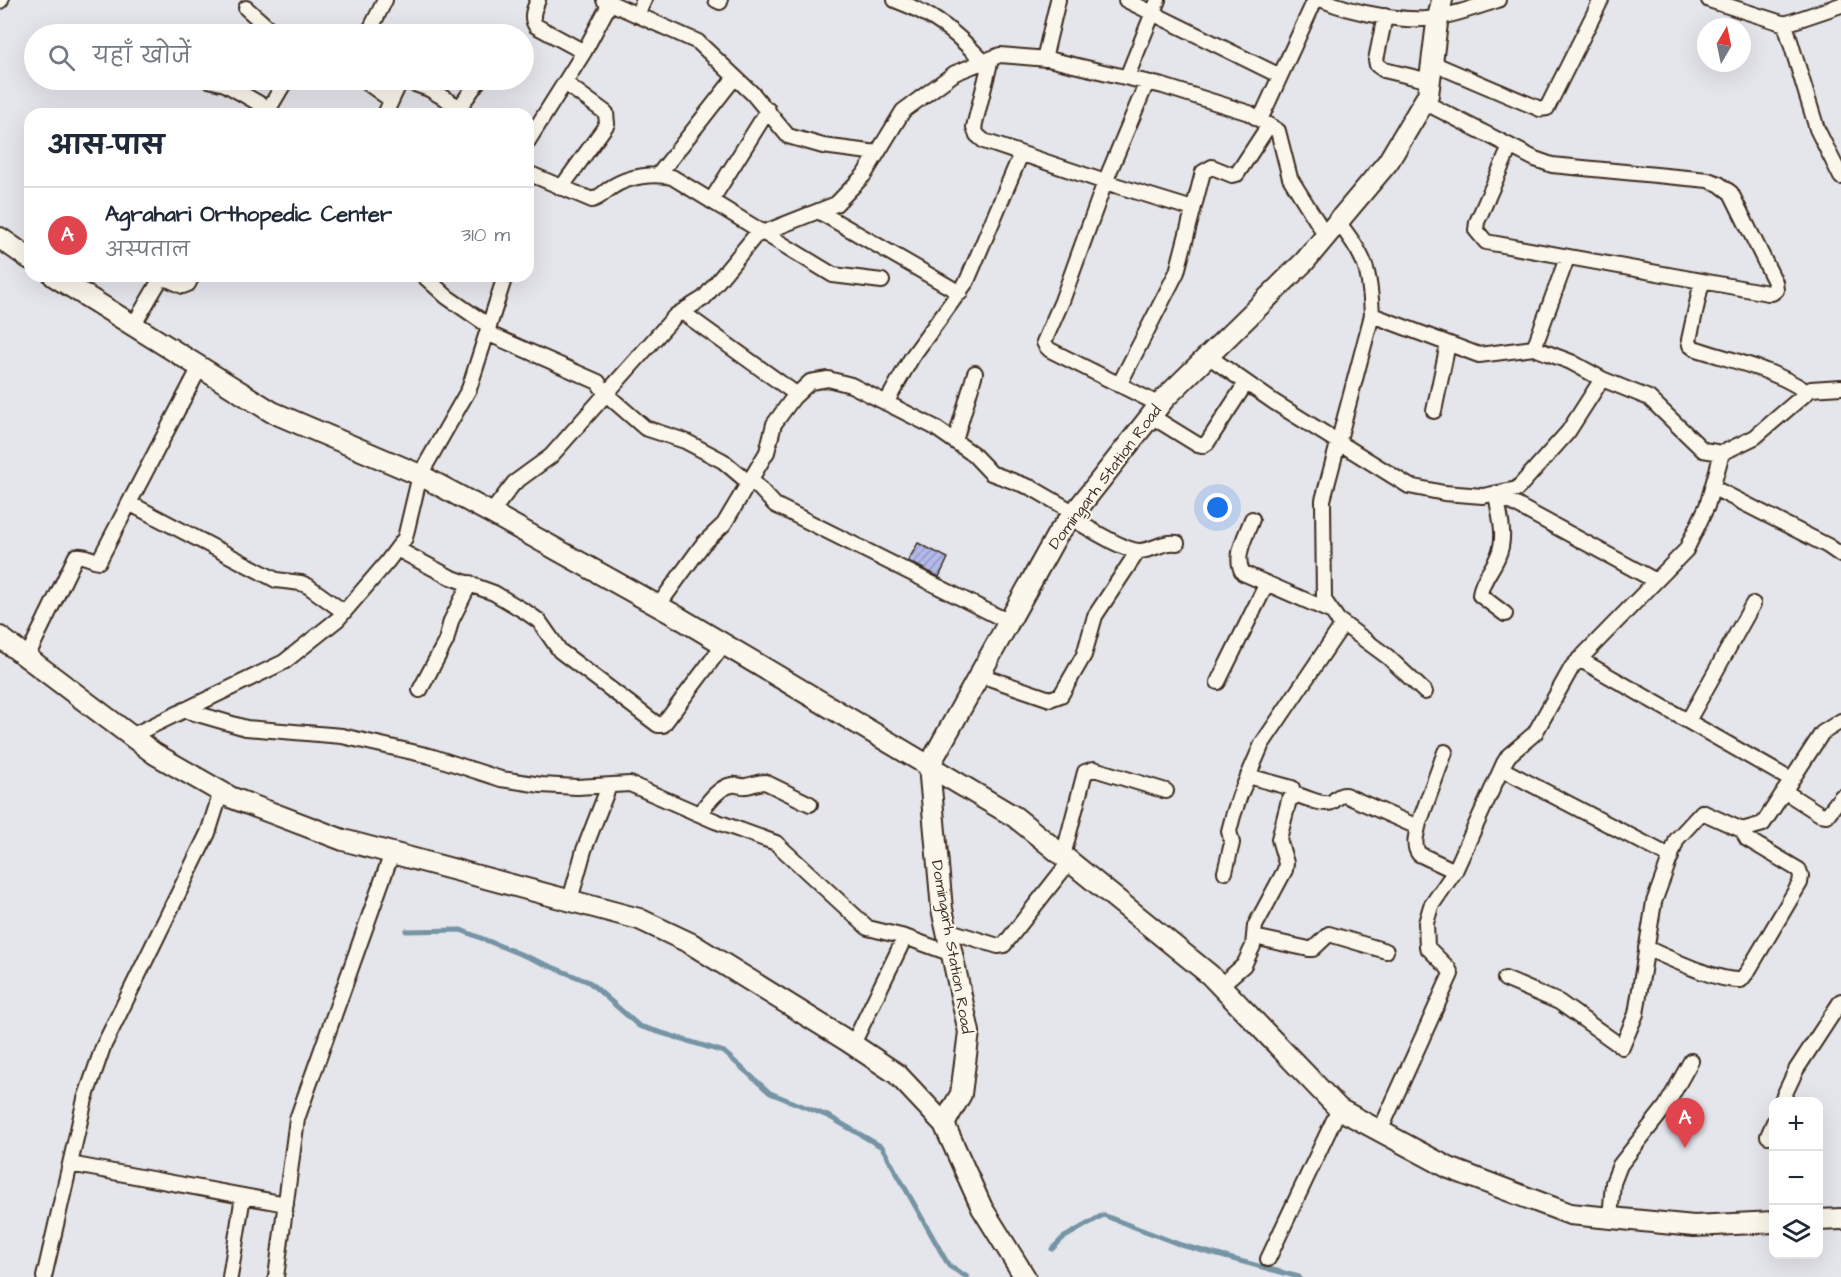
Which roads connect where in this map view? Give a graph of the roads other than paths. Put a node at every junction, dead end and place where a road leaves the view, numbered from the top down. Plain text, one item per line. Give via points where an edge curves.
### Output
1 (385, 0) edge
2 (538, 0) edge
3 (644, 0) edge
4 (895, 0) edge
5 (1058, 0) edge
6 (1126, 0) edge
7 (1158, 0) edge
8 (1315, 0) edge
9 (1323, 0) edge
10 (1498, 0) edge
11 (1601, 0) edge
12 (1709, 0) edge
13 (606, 1) edge
14 (1841, 5) edge
15 (246, 8) dead end
16 (1440, 9) edge
17 (1153, 14) junction
18 (637, 15) junction
19 (1385, 16) junction
20 (264, 24) edge
21 (373, 24) edge
22 (1785, 24) junction
23 (584, 52) junction
24 (1044, 59) junction
25 (988, 60) junction
26 (1431, 72) junction
27 (1280, 76) junction
28 (735, 77) junction
29 (1127, 77) junction
30 (1147, 82) junction
31 (565, 83) junction
32 (235, 90) edge
33 (280, 90) edge
34 (378, 90) edge
35 (397, 90) edge
36 (430, 90) edge
37 (472, 90) edge
38 (392, 100) junction
39 (1424, 102) junction
40 (263, 108) edge
41 (270, 108) edge
42 (388, 108) edge
43 (454, 108) edge
44 (458, 108) edge
45 (768, 110) junction
46 (1264, 123) junction
47 (534, 132) edge
48 (1510, 147) junction
49 (877, 153) junction
50 (1021, 154) junction
51 (659, 174) junction
52 (534, 176) edge
53 (1841, 176) edge
54 (1105, 182) junction
55 (561, 188) junction
56 (711, 201) junction
57 (1193, 209) junction
58 (818, 212) junction
59 (1332, 229) junction
60 (765, 232) junction
61 (0, 238) edge
62 (24, 255) edge
63 (1567, 258) junction
64 (882, 281) dead end
65 (1702, 281) junction
66 (63, 282) edge
67 (159, 282) edge
68 (174, 282) edge
69 (189, 282) edge
70 (431, 282) edge
71 (503, 282) edge
72 (960, 292) junction
73 (682, 312) junction
74 (1372, 315) junction
75 (133, 326) junction
76 (488, 329) junction
77 (1448, 344) junction
78 (1534, 348) junction
79 (1208, 356) junction
80 (200, 367) junction
81 (975, 373) dead end
82 (1602, 379) junction
83 (1246, 383) junction
84 (1119, 385) junction
85 (1841, 387) edge
86 (1807, 392) junction
87 (606, 394) junction
88 (796, 394) junction
89 (886, 403) junction
90 (1155, 410) junction
91 (1434, 411) dead end
92 (955, 441) junction
93 (1338, 442) junction
94 (1722, 453) junction
95 (420, 475) junction
96 (749, 480) junction
97 (1712, 488) junction
98 (1496, 494) junction
99 (129, 503) junction
100 (490, 513) junction
101 (1073, 515) junction
102 (1252, 519) dead end
103 (1177, 543) dead end
104 (397, 549) junction
105 (1138, 551) junction
106 (1841, 555) edge
107 (1656, 581) junction
108 (470, 583) junction
109 (1267, 583) junction
110 (1753, 603) dead end
111 (658, 606) junction
112 (344, 612) junction
113 (1332, 612) junction
114 (1504, 614) dead end
115 (1009, 622) junction
116 (1343, 624) junction
117 (0, 637) edge
118 (724, 644) junction
119 (27, 657) junction
120 (1579, 659) junction
121 (980, 675) junction
122 (1218, 682) dead end
123 (420, 690) dead end
124 (1425, 692) dead end
125 (184, 710) junction
126 (1688, 721) junction
127 (1841, 721) edge
128 (131, 736) junction
129 (1445, 752) dead end
130 (929, 766) junction
131 (1502, 769) junction
132 (1248, 777) junction
133 (609, 786) junction
134 (1788, 786) junction
135 (1292, 788) dead end
136 (1166, 791) dead end
137 (221, 792) junction
138 (1841, 797) edge
139 (810, 804) dead end
140 (699, 814) junction
141 (1419, 823) junction
142 (1742, 830) junction
143 (392, 853) junction
144 (1671, 857) junction
145 (1066, 858) junction
146 (1455, 871) junction
147 (1225, 872) dead end
148 (570, 900) junction
149 (947, 930) junction
150 (905, 937) junction
151 (1254, 937) junction
152 (1646, 948) junction
153 (1386, 951) dead end
154 (952, 954) junction
155 (1505, 979) dead end
156 (1220, 986) junction
157 (1841, 1001) edge
158 (852, 1044) junction
159 (1691, 1061) dead end
160 (1783, 1097) edge
161 (1339, 1109) junction
162 (944, 1124) junction
163 (1380, 1131) junction
164 (70, 1164) junction
165 (243, 1196) junction
166 (286, 1204) junction
167 (1610, 1218) junction
168 (1841, 1219) edge
169 (1823, 1220) edge
170 (1769, 1222) edge
171 (1268, 1259) dead end
172 (44, 1277) edge
173 (230, 1277) edge
174 (276, 1277) edge
175 (1025, 1277) edge

1 - 21 street
2 - 23 street via 533,16 536,26
3 - 18 street
4 - 25 street via 930,15
5 - 24 street
6 - 17 street
7 - 17 street
8 - 27 street
9 - 19 street via 1351,11
10 - 16 street
11 - 26 street via 1547,108 1540,109
12 - 22 street
13 - 18 street
13 - 23 street
14 - 22 street
15 - 20 street
16 - 19 street
16 - 26 street, Domingarh Station Road
17 - 27 street
17 - 29 street
18 - 28 street via 698,42
19 - 26 street via 1377,65 1384,70
22 - 53 street via 1817,129
23 - 31 street
24 - 25 street via 1000,56
24 - 29 street
25 - 49 street via 955,73 903,111
25 - 50 street via 974,128 984,141
26 - 39 street, Domingarh Station Road
27 - 46 street
28 - 45 street
28 - 51 street
29 - 30 street
30 - 46 street via 1249,113
30 - 54 street
31 - 47 street
31 - 55 street via 606,113 608,119
32 - 40 street
33 - 41 street
34 - 38 street
35 - 38 street
36 - 43 street
37 - 44 street
38 - 42 street
39 - 48 street
39 - 59 street, Domingarh Station Road via 1388,162
45 - 49 street via 788,136 823,146
45 - 56 street
46 - 57 street via 1240,171 1232,175 1212,167 1203,172
46 - 59 street via 1278,131 1290,178
48 - 63 street via 1476,230 1486,243
48 - 65 street via 1552,165 1719,184 1731,193 1776,290 1768,293
49 - 58 street via 864,175 836,204
50 - 54 street
50 - 72 street
51 - 55 street via 630,179 592,200
51 - 56 street via 672,177
52 - 55 street
54 - 57 street
54 - 84 street via 1044,342 1050,350
56 - 60 street
57 - 84 street via 1177,272
58 - 60 street
58 - 72 street
59 - 74 street via 1353,242 1366,264
59 - 79 street, Domingarh Station Road via 1305,261
60 - 64 street via 833,275
60 - 73 street via 755,236 704,298
61 - 62 street
63 - 65 street
63 - 78 street
65 - 86 street via 1690,345 1793,382
66 - 75 street
67 - 75 street
68 - 69 street via 183,286
70 - 76 street
71 - 76 street
72 - 89 street via 912,357
73 - 87 street
73 - 88 street
74 - 77 street
74 - 93 street
75 - 80 street
76 - 87 street via 598,382
76 - 95 street via 469,389
77 - 78 street via 1479,355
77 - 91 street
78 - 82 street
79 - 83 street
79 - 90 street, Domingarh Station Road
80 - 95 street via 272,412
80 - 99 street
81 - 92 street
82 - 94 street via 1649,398 1703,450
82 - 98 street via 1568,432 1517,489
83 - 90 street via 1202,446
83 - 93 street
84 - 90 street
85 - 86 street
86 - 94 street via 1755,437
87 - 96 street via 645,428 695,446
87 - 100 street via 551,456 514,483
88 - 89 street via 810,382 828,379 851,385
88 - 96 street via 774,424 767,452
89 - 92 street
90 - 101 street, Domingarh Station Road
92 - 101 street via 990,473 1032,488
93 - 98 street via 1409,486 1444,493
93 - 113 street via 1323,500 1324,600
94 - 97 street
95 - 100 street
95 - 104 street via 405,538
96 - 111 street via 724,524 703,544
96 - 115 street via 775,505
97 - 106 street
97 - 107 street via 1686,550
98 - 107 street
98 - 114 street via 1502,546 1480,595
99 - 112 street via 276,580 301,583
99 - 119 street via 99,561 76,556
100 - 111 street
101 - 105 street
101 - 115 street, Domingarh Station Road via 1057,535
102 - 109 street via 1240,552 1240,567 1243,573
103 - 105 street
104 - 108 street via 441,573
104 - 112 street
105 - 121 street via 1095,616 1084,655 1061,695 1050,699
107 - 120 street
108 - 118 street via 539,621 560,651 658,725 663,725
108 - 123 street
109 - 113 street
109 - 122 street
110 - 126 street
111 - 118 street
112 - 125 street via 284,662
113 - 116 street
115 - 121 street, Domingarh Station Road
116 - 124 street via 1389,657
116 - 132 street via 1262,744
117 - 119 street
118 - 130 street
119 - 128 street
120 - 126 street
120 - 131 street via 1566,674 1535,733 1509,755
121 - 130 street, Domingarh Station Road
125 - 128 street
125 - 133 street via 246,728 342,736 430,756 501,779
126 - 134 street
127 - 134 street via 1822,733
128 - 137 street
129 - 141 street
130 - 145 street via 1015,817
130 - 149 street, Domingarh Station Road
131 - 144 street
131 - 146 street
132 - 135 street
132 - 147 street via 1229,831 1232,843
133 - 140 street via 630,784
133 - 148 street
134 - 138 street via 1820,814 1832,811
134 - 142 street via 1763,824
136 - 145 street via 1089,769 1085,772
137 - 143 street via 343,840
137 - 164 street via 208,833 103,1047 85,1099
139 - 140 street via 765,782 733,784 713,796
140 - 150 street via 776,843 868,928
141 - 146 street via 1415,844 1419,854
141 - 151 street via 1413,825 1345,795 1327,803 1293,797 1279,839 1285,870 1255,926
142 - 144 street via 1702,812 1677,839
142 - 152 street via 1747,839 1799,870 1802,876 1741,980 1732,981
143 - 148 street
143 - 166 street via 302,1104 292,1146
144 - 152 street via 1654,902
145 - 149 street via 1004,945
145 - 156 street
146 - 163 street via 1431,906 1425,942 1426,948 1451,974
148 - 158 street via 639,919 690,943
149 - 154 street, Domingarh Station Road
150 - 154 street
150 - 158 street
151 - 153 street via 1313,949 1329,934
151 - 156 street via 1244,965
152 - 155 street via 1636,1014 1622,1047 1559,1002
154 - 162 street, Domingarh Station Road via 969,1032 962,1094
156 - 161 street
157 - 160 street
158 - 162 street via 897,1074
159 - 167 street via 1666,1106 1620,1165 1613,1183
161 - 163 street
161 - 171 street
162 - 175 street via 982,1208
163 - 167 street via 1449,1168 1570,1214
164 - 165 street
164 - 172 street
165 - 166 street
165 - 173 street
166 - 174 street
167 - 170 street via 1694,1226
168 - 169 street

